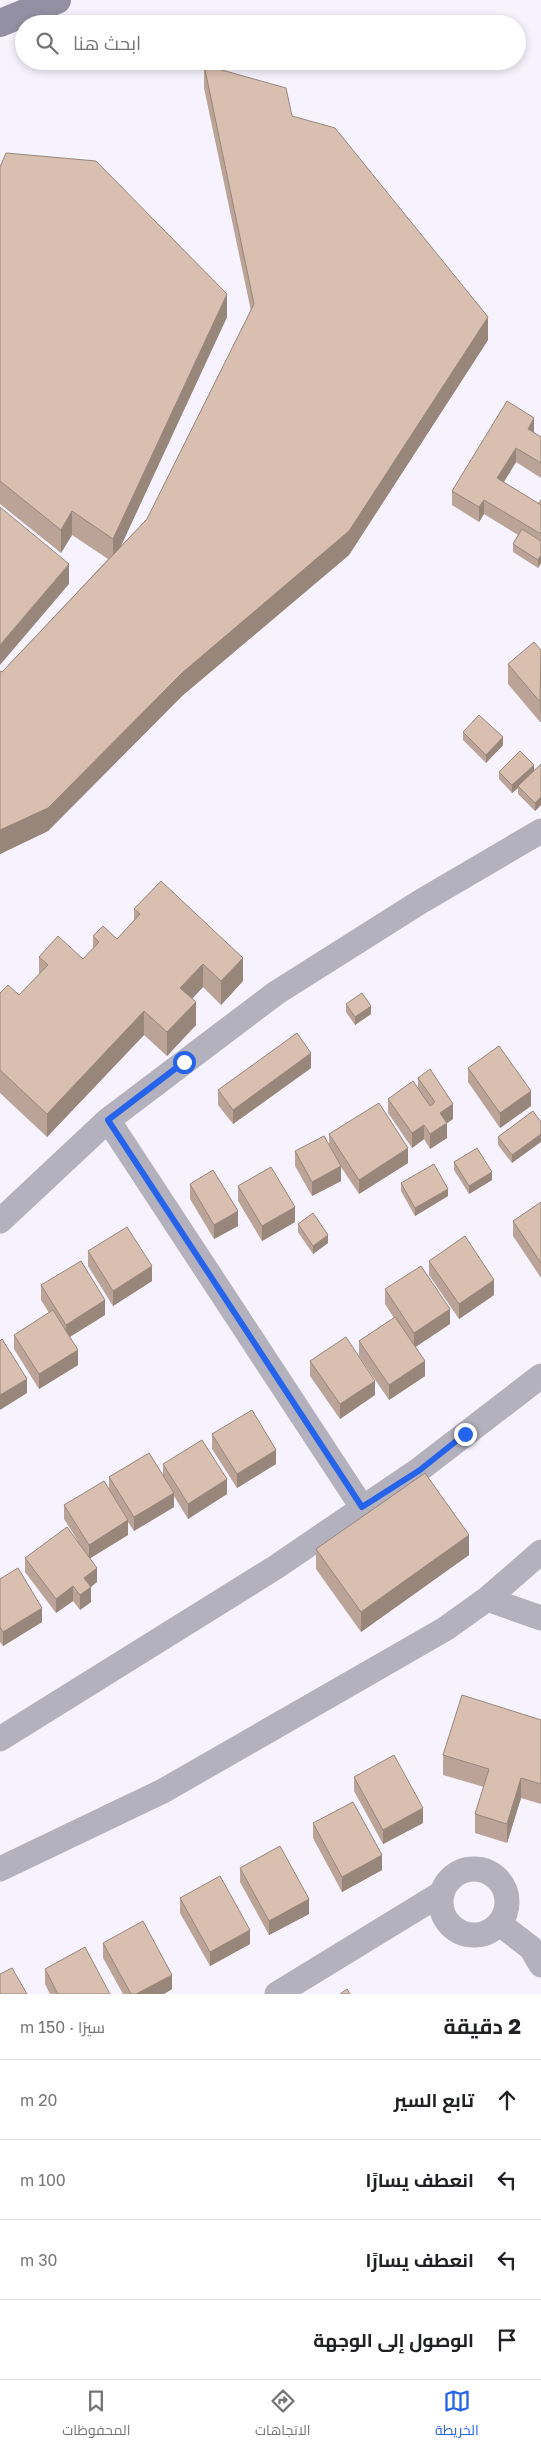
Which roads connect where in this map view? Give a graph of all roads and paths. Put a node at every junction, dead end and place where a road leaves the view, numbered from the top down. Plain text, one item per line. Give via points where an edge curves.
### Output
1 (57, 0) edge
2 (21, 15) edge
3 (15, 18) edge
4 (0, 24) edge
5 (541, 831) edge
6 (108, 1120) junction
7 (0, 1221) edge
8 (541, 1376) edge
9 (362, 1507) junction
10 (541, 1552) edge
11 (487, 1599) junction
12 (541, 1618) edge
13 (0, 1739) edge
14 (0, 1870) edge
15 (442, 1893) junction
16 (500, 1924) junction
17 (541, 1965) edge
18 (277, 1994) edge

1 - 2 street
3 - 4 street
5 - 6 street via 420,902 276,993
6 - 7 street
6 - 9 street
8 - 9 street via 420,1470
9 - 13 street via 268,1572
10 - 11 street
11 - 12 street
11 - 14 street via 445,1629 163,1791
15 - 16 street via 441,1908 447,1922 458,1932 472,1936 487,1933
15 - 16 street via 449,1880 462,1871 476,1869 490,1873 502,1883 508,1897 507,1912
15 - 18 street
16 - 17 street via 531,1948

